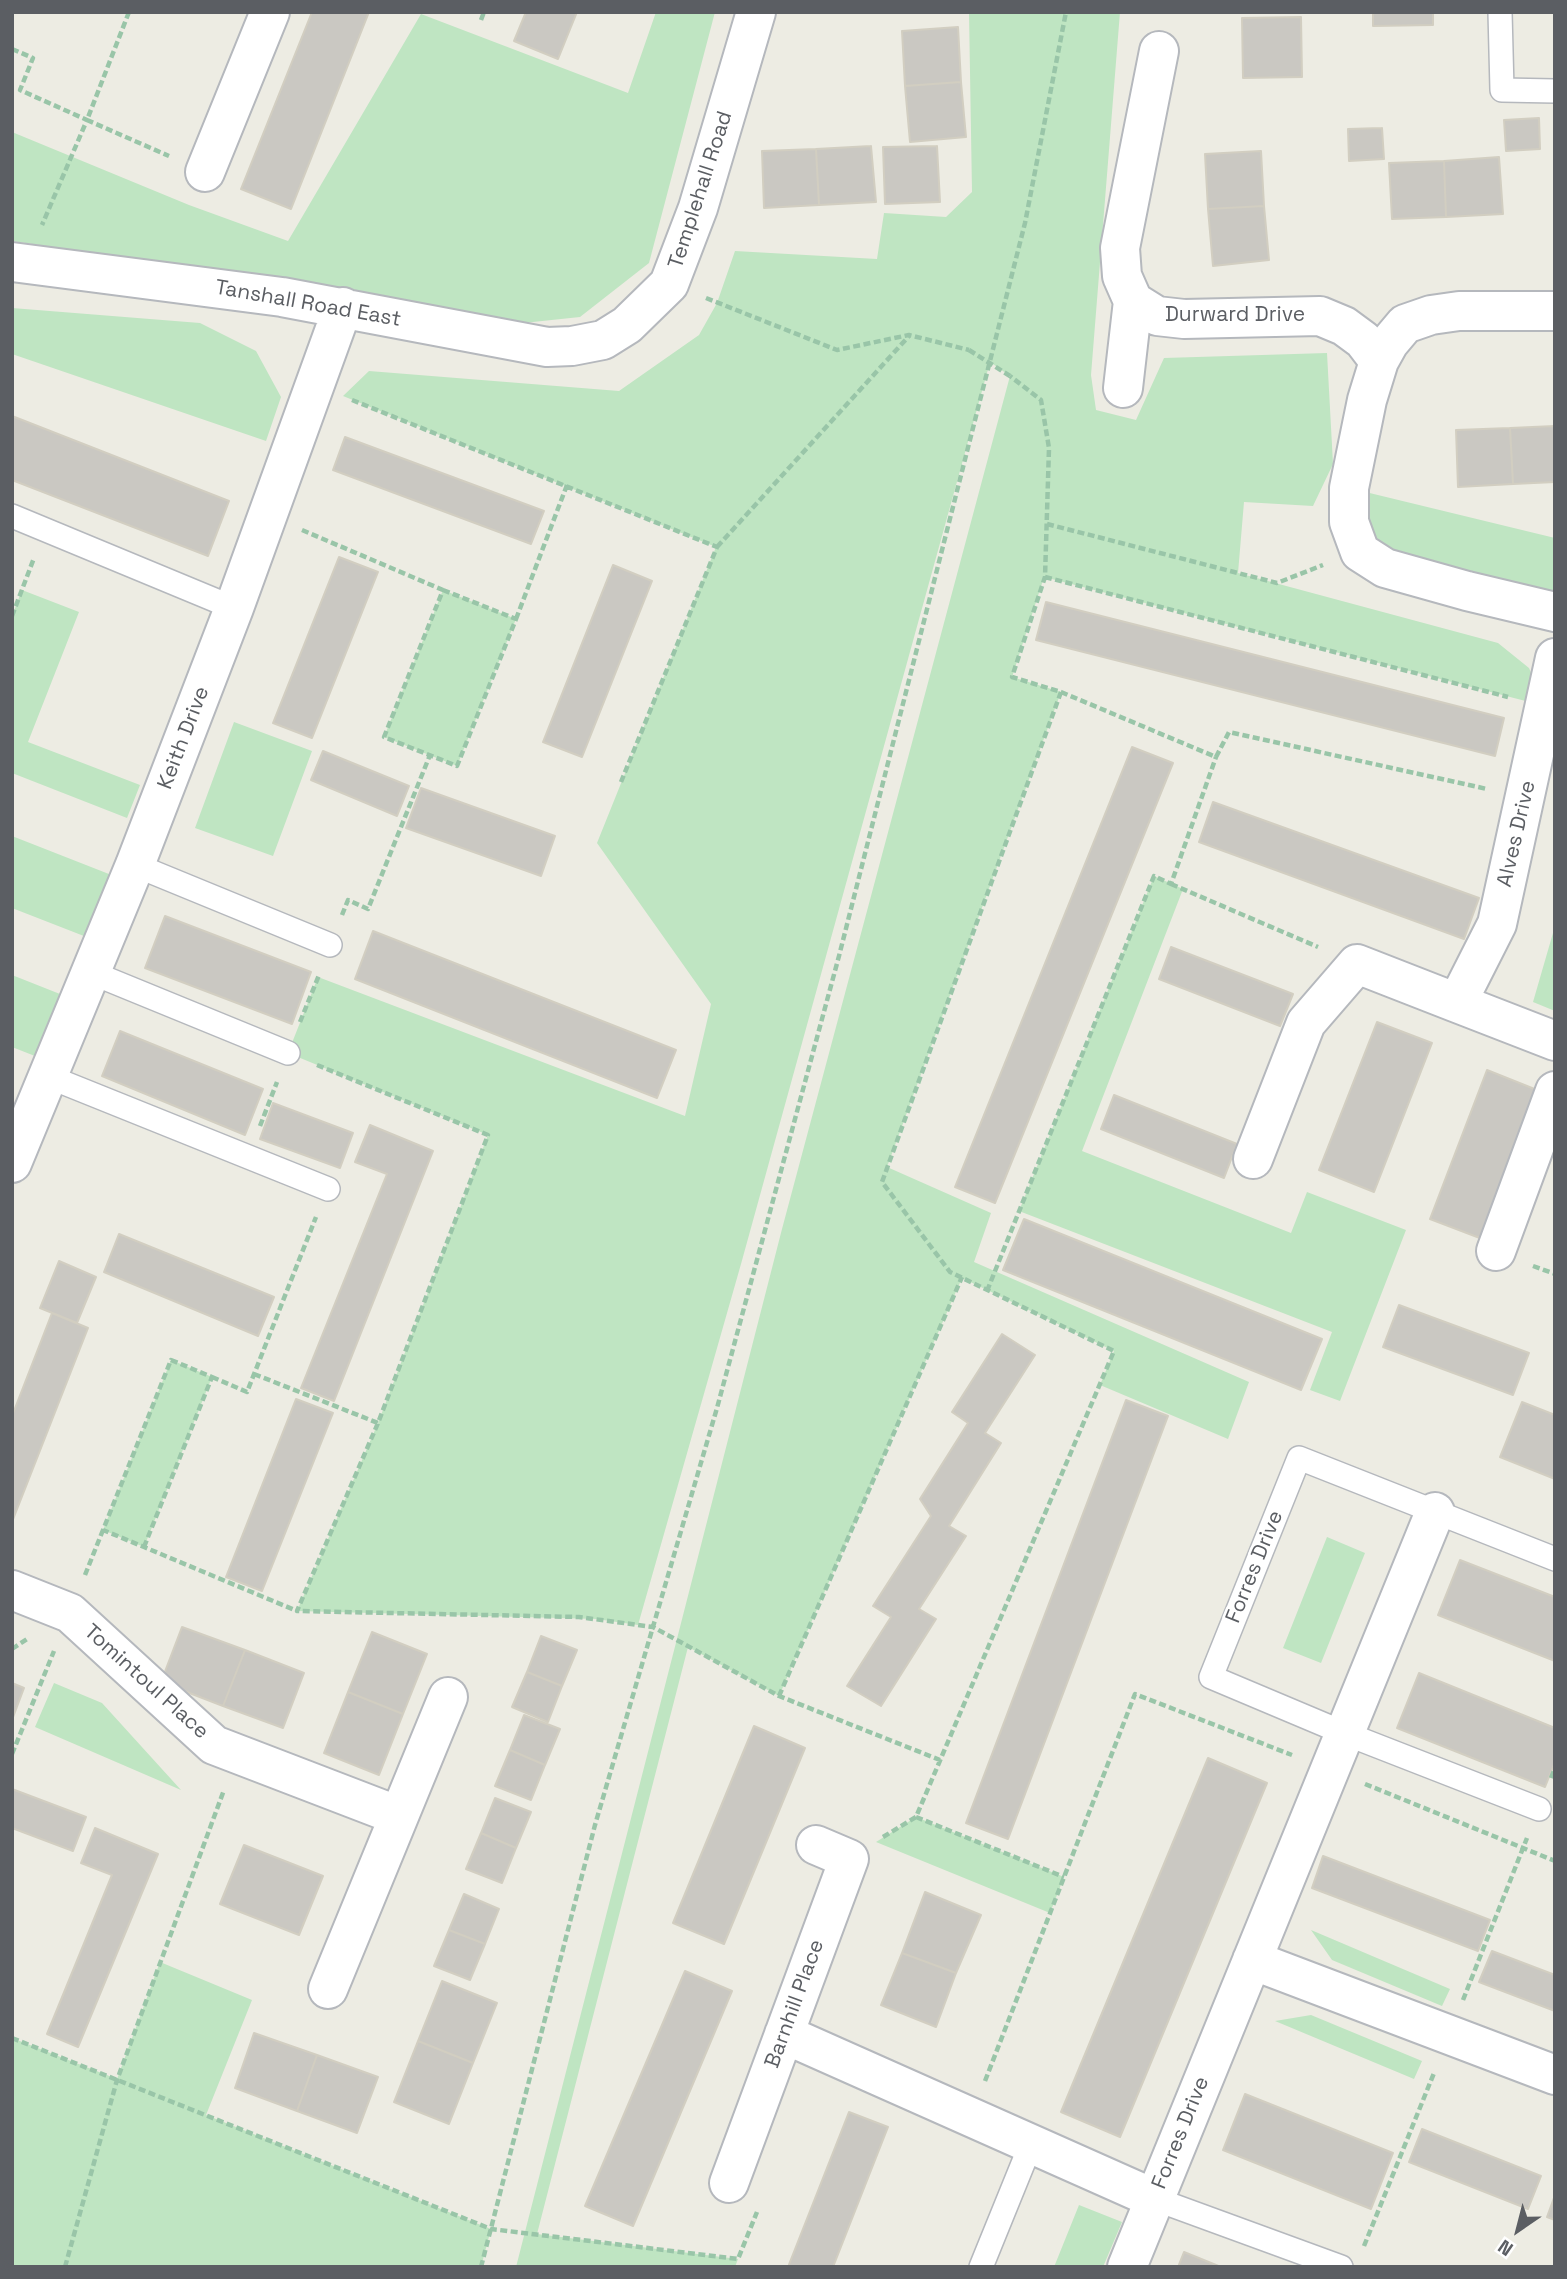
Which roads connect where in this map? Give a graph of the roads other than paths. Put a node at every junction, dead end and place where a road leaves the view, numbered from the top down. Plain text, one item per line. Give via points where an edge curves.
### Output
1 (270, 12) edge
2 (756, 12) edge
3 (1500, 12) edge
4 (1159, 51) dead end
5 (1555, 91) edge
6 (205, 172) road end
7 (19, 263) edge
8 (1133, 301) junction
9 (343, 307) junction
10 (1555, 311) edge
11 (603, 340) joint
12 (1379, 361) junction
13 (1123, 387) dead end
14 (12, 516) edge
15 (234, 608) junction
16 (1555, 611) edge
17 (1555, 658) edge
18 (135, 865) junction
19 (330, 945) road end
20 (90, 972) junction
21 (1457, 1003) junction
22 (1555, 1041) edge
23 (288, 1053) road end
24 (47, 1076) junction
25 (1555, 1091) edge
26 (1253, 1159) dead end
27 (12, 1163) edge
28 (328, 1189) road end
29 (1496, 1251) dead end
30 (1435, 1512) junction
31 (1555, 1559) edge
32 (12, 1590) edge
33 (448, 1697) dead end
34 (1344, 1733) junction
35 (1539, 1809) dead end
36 (399, 1816) junction
37 (832, 1852) road end
38 (1252, 1960) junction
39 (328, 1989) dead end
40 (784, 2034) junction
41 (1555, 2075) edge
42 (1031, 2144) junction
43 (729, 2183) dead end
44 (1155, 2199) junction
45 (981, 2267) edge
46 (1127, 2267) edge
47 (1342, 2267) edge

1 - 6 street
2 - 11 street, Templehall Road via 698,208 670,284 627,326
3 - 5 lane via 1502,90
4 - 8 street via 1120,248 1122,276
7 - 9 street, Tanshall Road East
8 - 12 street, Durward Drive via 1157,316 1184,319 1320,316 1363,340
8 - 13 street
9 - 11 street, Tanshall Road East via 547,347
9 - 15 street, Keith Drive
10 - 12 street via 1431,315 1405,324
12 - 16 street via 1349,488 1349,522 1360,552 1385,568 1418,579
14 - 15 lane
15 - 18 street, Keith Drive
17 - 21 street, Alves Drive via 1497,923
18 - 19 lane
18 - 20 street, Keith Drive
20 - 23 lane
20 - 24 street, Keith Drive
21 - 22 street
21 - 26 street via 1357,964 1306,1023
24 - 27 street, Keith Drive
24 - 28 lane
25 - 29 street
30 - 31 lane, Forres Drive
30 - 34 street, Forres Drive
30 - 34 lane, Forres Drive via 1299,1458 1211,1677
32 - 36 street, Tomintoul Place via 69,1613 214,1745
33 - 36 street
34 - 35 lane, Forres Drive
34 - 38 street, Forres Drive
36 - 39 street
37 - 40 street, Barnhill Place
38 - 41 street
38 - 44 street, Forres Drive
40 - 42 street
40 - 43 street, Barnhill Place
42 - 44 street
42 - 45 lane
44 - 46 street, Forres Drive
44 - 47 lane

